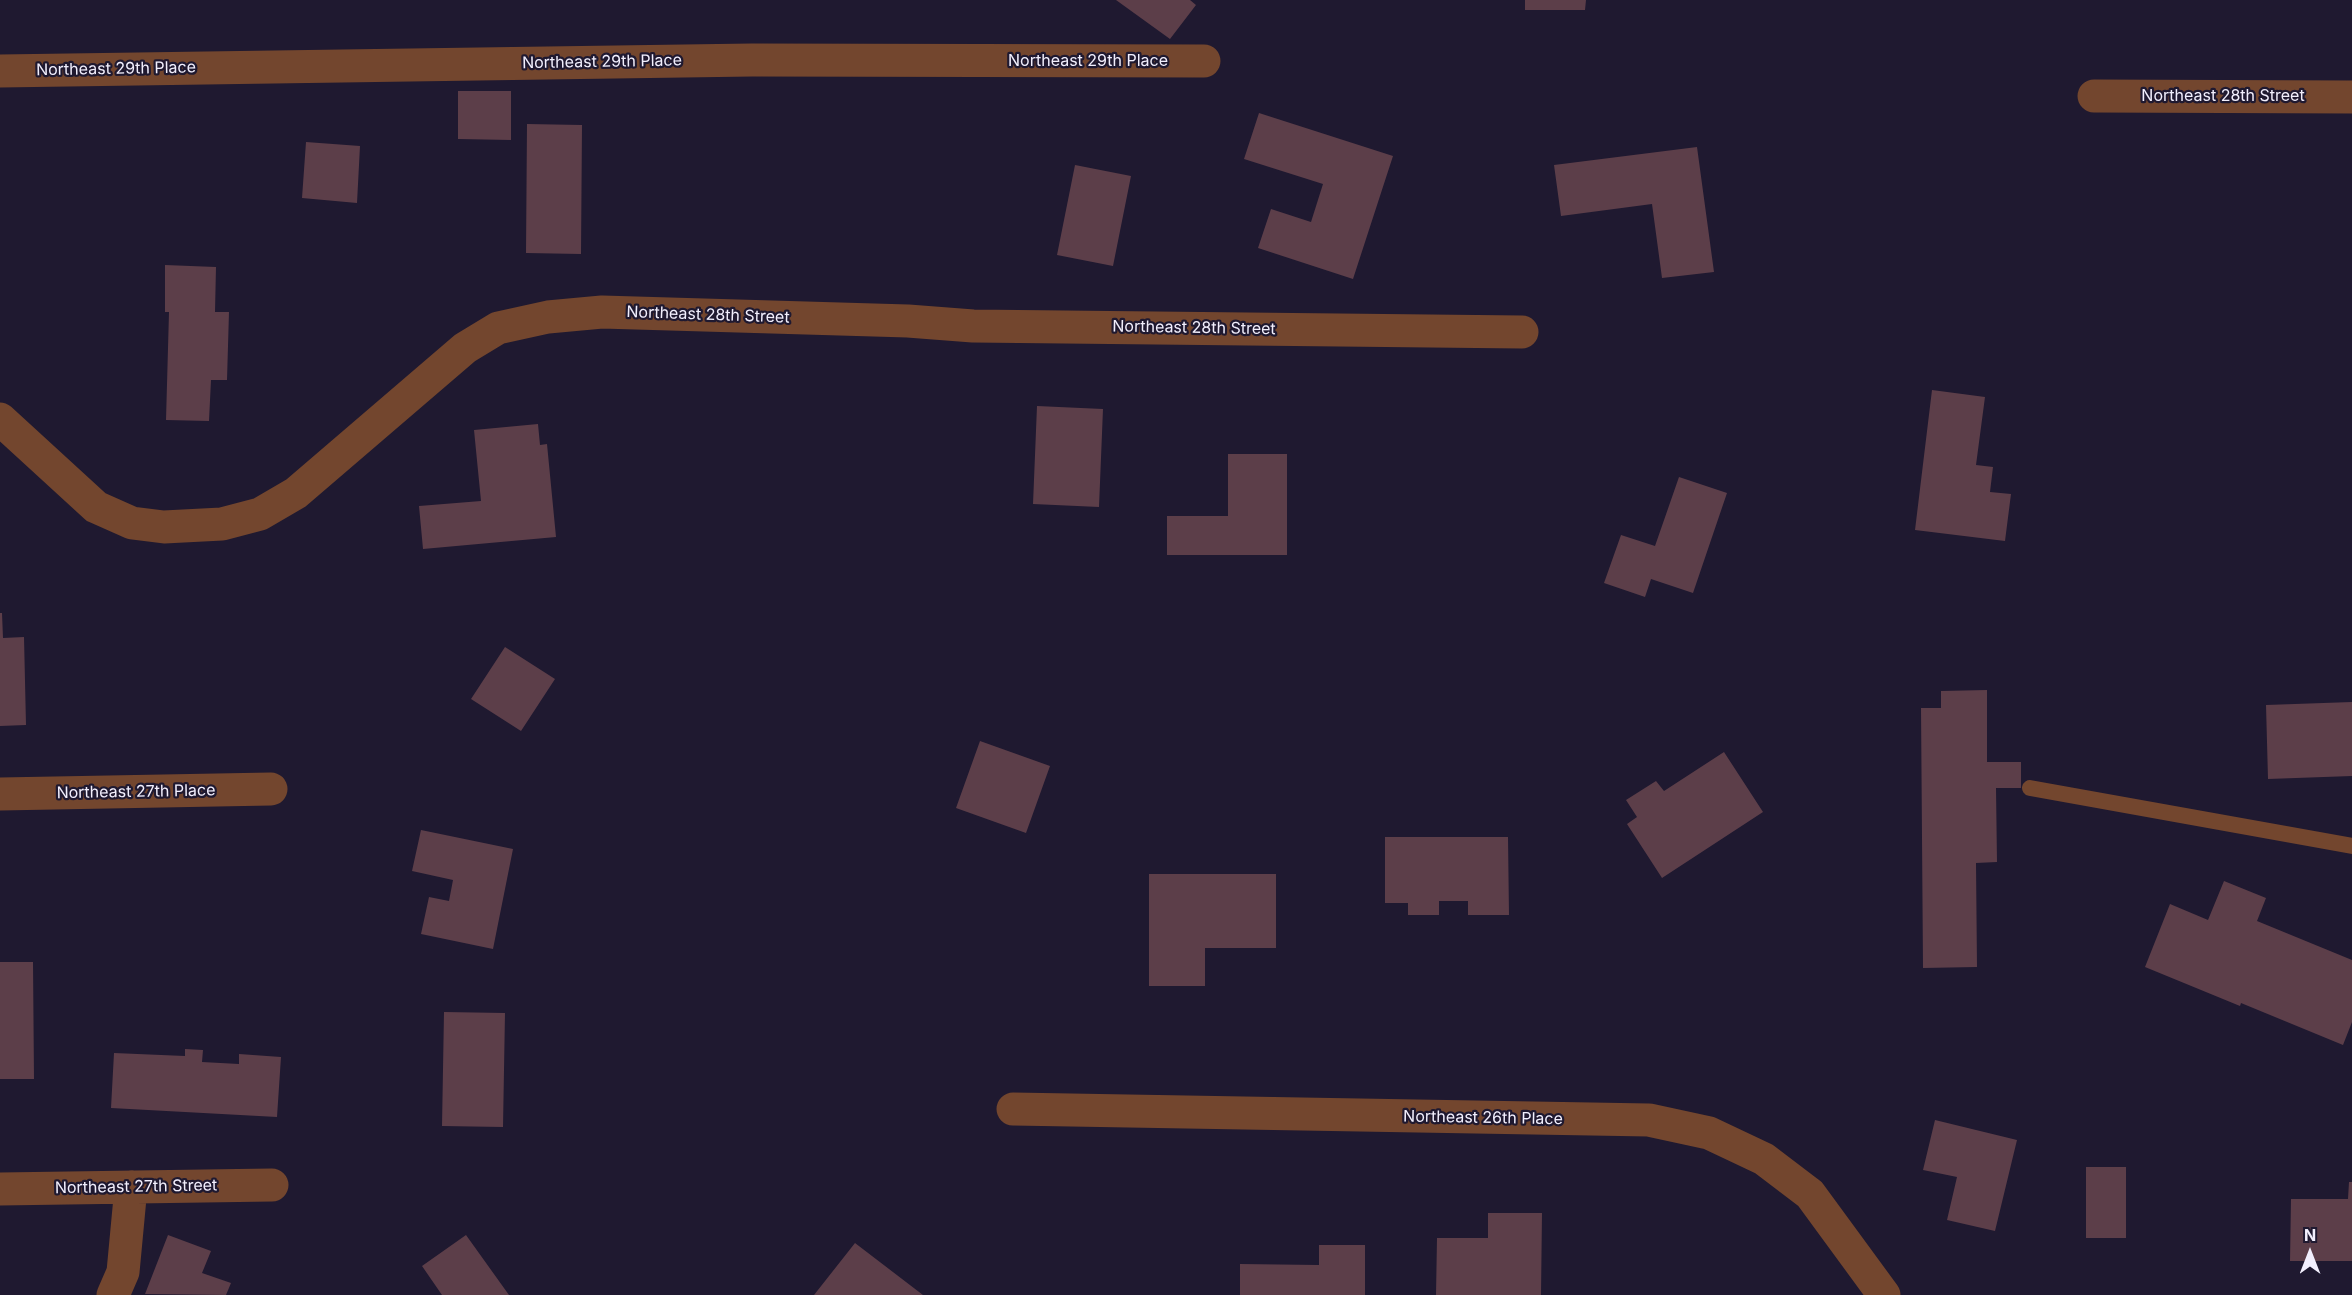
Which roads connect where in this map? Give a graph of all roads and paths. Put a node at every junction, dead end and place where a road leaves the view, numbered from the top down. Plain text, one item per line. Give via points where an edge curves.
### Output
1 (1204, 61) dead end
2 (0, 71) edge
3 (2094, 96) dead end
4 (2352, 97) edge
5 (1522, 332) dead end
6 (0, 419) edge
7 (2030, 788) dead end
8 (271, 789) dead end
9 (0, 794) edge
10 (2352, 846) edge
11 (1013, 1109) dead end
12 (272, 1185) dead end
13 (131, 1187) junction
14 (0, 1189) edge
15 (113, 1295) edge
16 (1884, 1295) edge

1 - 2 street, Northeast 29th Place via 752,60
3 - 4 street, Northeast 28th Street
5 - 6 street, Northeast 28th Street via 973,326 602,312 548,317 498,328 465,348 296,493 260,514 222,524 164,527 132,522 96,507
7 - 10 lane
8 - 9 street, Northeast 27th Place
11 - 16 street, Northeast 26th Place via 1649,1120 1709,1133 1764,1159 1810,1194
12 - 13 street, Northeast 27th Street
13 - 14 street, Northeast 27th Street
13 - 15 street via 123,1272

